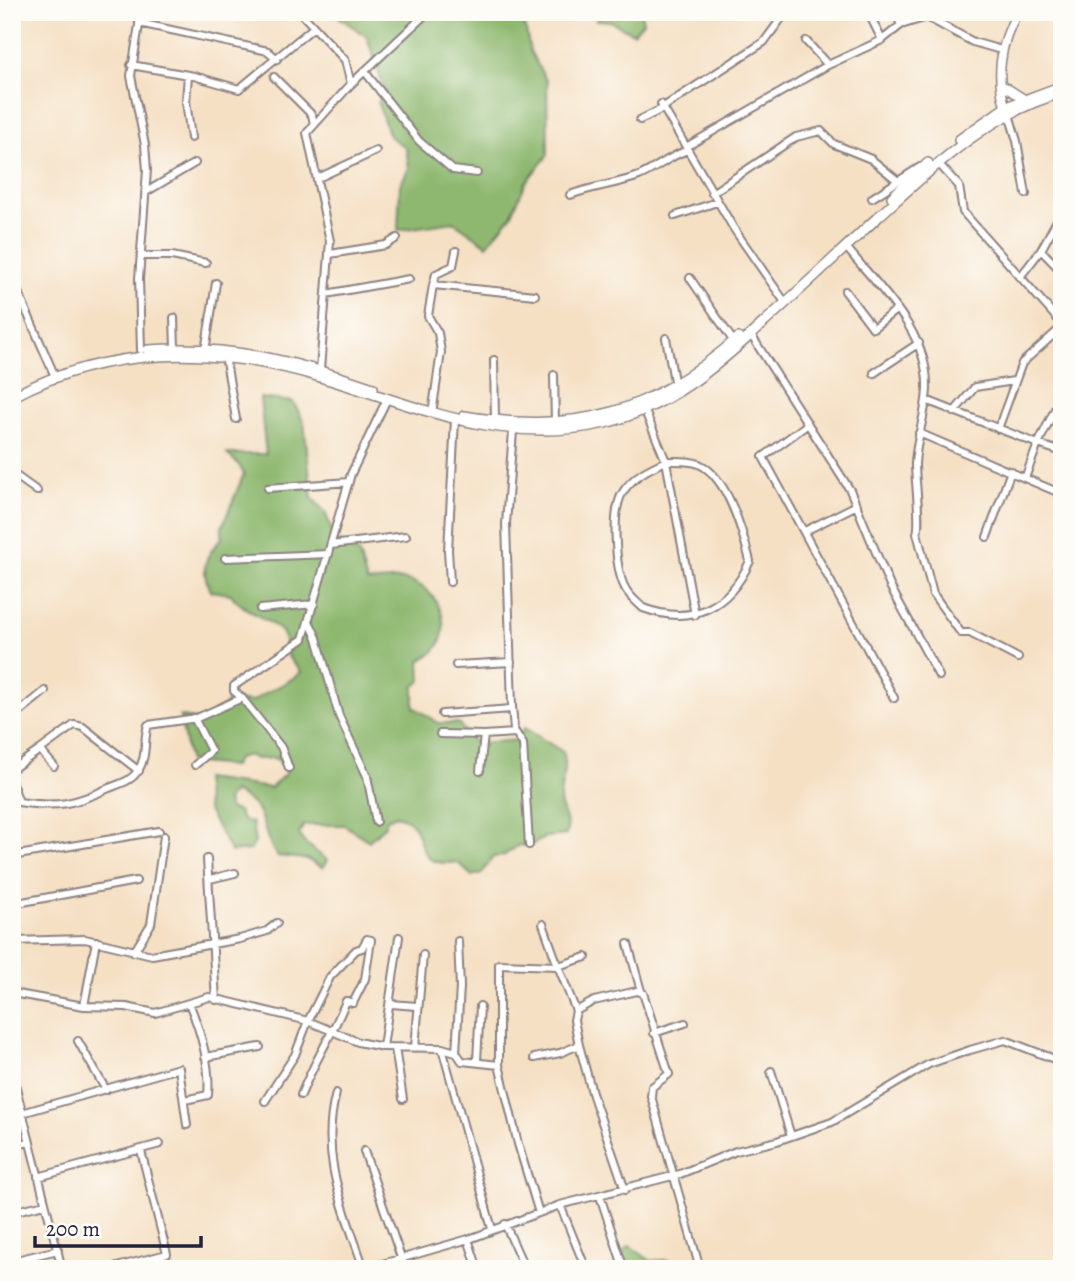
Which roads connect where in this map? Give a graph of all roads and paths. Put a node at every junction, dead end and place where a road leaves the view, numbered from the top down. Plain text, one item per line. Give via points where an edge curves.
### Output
1 (141, 12) edge
2 (300, 12) edge
3 (428, 12) edge
4 (786, 12) edge
5 (868, 12) edge
6 (895, 12) edge
7 (1018, 12) edge
8 (139, 23) junction
9 (901, 25) junction
10 (314, 27) junction
11 (882, 40) junction
12 (806, 41) dead end
13 (1002, 50) junction
14 (277, 59) junction
15 (131, 65) junction
16 (828, 65) junction
17 (366, 72) junction
18 (188, 75) junction
19 (274, 77) dead end
20 (351, 84) junction
21 (1062, 86) edge
22 (1003, 88) junction
23 (1062, 93) edge
24 (1024, 99) junction
25 (663, 106) junction
26 (1010, 112) junction
27 (993, 114) junction
28 (640, 120) dead end
29 (314, 124) junction
30 (191, 138) dead end
31 (687, 149) junction
32 (376, 151) dead end
33 (195, 163) dead end
34 (933, 163) junction
35 (477, 173) dead end
36 (318, 178) junction
37 (898, 181) junction
38 (146, 192) junction
39 (712, 193) junction
40 (1026, 194) dead end
41 (570, 195) dead end
42 (872, 198) dead end
43 (717, 202) junction
44 (1060, 215) dead end
45 (675, 216) dead end
46 (397, 238) dead end
47 (846, 247) junction
48 (1041, 250) junction
49 (456, 251) dead end
50 (330, 254) junction
51 (143, 256) junction
52 (206, 263) dead end
53 (1062, 272) edge
54 (1020, 277) junction
55 (12, 278) edge
56 (691, 278) dead end
57 (409, 279) dead end
58 (216, 283) dead end
59 (433, 285) junction
60 (845, 290) dead end
61 (326, 294) junction
62 (535, 295) dead end
63 (782, 298) junction
64 (896, 310) junction
65 (174, 318) dead end
66 (1062, 325) edge
67 (751, 334) junction
68 (666, 338) dead end
69 (734, 342) junction
70 (919, 343) junction
71 (176, 348) junction
72 (141, 350) junction
73 (205, 351) junction
74 (225, 356) junction
75 (494, 359) dead end
76 (320, 370) junction
77 (53, 372) junction
78 (874, 373) dead end
79 (554, 374) dead end
80 (1014, 381) junction
81 (675, 386) junction
82 (12, 391) edge
83 (1062, 395) edge
84 (12, 397) edge
85 (387, 398) junction
86 (926, 400) junction
87 (433, 407) junction
88 (644, 409) junction
89 (954, 412) junction
90 (236, 419) dead end
91 (455, 420) junction
92 (495, 421) junction
93 (555, 423) junction
94 (808, 424) junction
95 (998, 429) junction
96 (513, 431) junction
97 (919, 433) junction
98 (1038, 444) junction
99 (1062, 452) edge
100 (666, 460) junction
101 (1011, 471) junction
102 (12, 473) edge
103 (1025, 478) junction
104 (349, 482) junction
105 (268, 488) dead end
106 (37, 491) dead end
107 (1062, 494) edge
108 (857, 505) junction
109 (805, 531) junction
110 (406, 536) dead end
111 (987, 537) dead end
112 (331, 545) junction
113 (330, 554) junction
114 (225, 558) dead end
115 (450, 582) dead end
116 (314, 604) junction
117 (260, 609) dead end
118 (695, 615) junction
119 (309, 621) junction
120 (1018, 658) dead end
121 (511, 662) junction
122 (456, 665) dead end
123 (939, 676) dead end
124 (45, 691) dead end
125 (242, 698) junction
126 (894, 698) dead end
127 (512, 709) junction
128 (442, 714) dead end
129 (12, 718) edge
130 (194, 718) junction
131 (515, 733) junction
132 (439, 734) dead end
133 (484, 735) junction
134 (40, 750) junction
135 (195, 765) dead end
136 (54, 766) dead end
137 (289, 768) dead end
138 (12, 769) edge
139 (139, 771) junction
140 (480, 771) dead end
141 (12, 783) edge
142 (376, 822) dead end
143 (529, 845) dead end
144 (12, 856) edge
145 (207, 859) dead end
146 (235, 873) dead end
147 (210, 879) junction
148 (136, 881) dead end
149 (12, 904) edge
150 (277, 923) dead end
151 (543, 924) dead end
152 (399, 937) dead end
153 (12, 941) edge
154 (96, 941) junction
155 (458, 941) dead end
156 (212, 942) junction
157 (628, 944) dead end
158 (134, 952) junction
159 (423, 955) dead end
160 (586, 957) dead end
161 (558, 966) junction
162 (641, 991) junction
163 (12, 993) edge
164 (216, 1000) junction
165 (189, 1003) junction
166 (391, 1004) junction
167 (84, 1006) junction
168 (417, 1006) junction
169 (480, 1006) dead end
170 (576, 1011) junction
171 (307, 1021) junction
172 (685, 1023) dead end
173 (334, 1032) junction
174 (654, 1033) junction
175 (78, 1041) dead end
176 (579, 1045) junction
177 (260, 1047) dead end
178 (383, 1047) junction
179 (395, 1048) junction
180 (415, 1048) junction
181 (442, 1048) junction
182 (456, 1052) junction
183 (205, 1057) junction
184 (534, 1058) dead end
185 (477, 1061) junction
186 (1062, 1062) edge
187 (499, 1065) junction
188 (771, 1070) dead end
189 (12, 1072) edge
190 (106, 1090) junction
191 (336, 1093) dead end
192 (301, 1095) dead end
193 (403, 1099) dead end
194 (185, 1100) junction
195 (265, 1101) dead end
196 (22, 1113) junction
197 (187, 1125) dead end
198 (791, 1136) junction
199 (29, 1142) junction
200 (160, 1144) dead end
201 (12, 1146) edge
202 (141, 1151) junction
203 (364, 1151) dead end
204 (673, 1176) junction
205 (38, 1177) junction
206 (625, 1190) junction
207 (600, 1196) junction
208 (45, 1204) junction
209 (560, 1205) junction
210 (12, 1212) edge
211 (539, 1213) junction
212 (505, 1224) junction
213 (492, 1230) junction
214 (468, 1239) junction
215 (58, 1250) junction
216 (400, 1257) junction
217 (12, 1261) edge
218 (368, 1268) edge
219 (62, 1269) edge
220 (109, 1269) edge
221 (405, 1269) edge
222 (478, 1269) edge
223 (525, 1269) edge
224 (586, 1269) edge
225 (624, 1269) edge
226 (700, 1269) edge

1 - 8 street
2 - 10 street
3 - 17 street
4 - 25 street via 764,41
5 - 11 street
6 - 9 street
7 - 13 street
8 - 14 street via 268,51
8 - 15 street
9 - 11 street
9 - 13 street via 927,17 973,42
10 - 14 street
10 - 20 street via 345,60
11 - 16 street
12 - 16 street
13 - 22 street
14 - 18 street via 239,89
15 - 18 street
15 - 38 street via 145,145
16 - 31 street
17 - 20 street
17 - 35 street via 419,141 453,170
18 - 30 street
19 - 29 street via 307,109
20 - 29 street
21 - 24 main road
22 - 24 street
22 - 26 street
22 - 27 street
23 - 26 main road
24 - 26 main road
25 - 28 street
25 - 31 street
26 - 27 main road
26 - 34 main road
26 - 40 street
27 - 34 main road
29 - 36 street via 307,133
31 - 39 street
31 - 41 street via 639,176
32 - 36 street
33 - 38 street
34 - 37 street
34 - 47 main road
34 - 54 street via 959,186 963,212
34 - 63 main road
36 - 50 street
37 - 39 street via 871,159 838,146 821,131 811,131
37 - 42 street
38 - 51 street
39 - 43 street
43 - 45 street
43 - 63 street
44 - 48 street
46 - 50 street via 386,245
47 - 64 street
47 - 67 main road
48 - 53 street
48 - 54 street
49 - 59 street via 453,265 436,274
50 - 61 street
51 - 52 street
51 - 72 street via 139,279
54 - 66 street
55 - 77 street
56 - 69 street
57 - 61 street
58 - 73 street
59 - 62 street
59 - 87 street via 428,316 442,352
60 - 64 street via 873,328
61 - 76 street
63 - 69 main road
64 - 70 street
65 - 71 street
66 - 80 street via 1021,363
67 - 88 main road via 690,386
67 - 94 street
68 - 81 street
69 - 81 main road
70 - 78 street
70 - 86 street
71 - 72 main road
71 - 73 main road
72 - 77 main road
73 - 74 main road
73 - 76 main road via 269,357
73 - 84 main road via 113,361 55,377
74 - 85 main road via 268,363
74 - 90 street
75 - 92 street
76 - 87 main road
77 - 82 main road
79 - 93 street
80 - 89 street via 975,387
80 - 95 street
81 - 93 main road via 607,415
83 - 98 street
85 - 91 main road
85 - 104 street
86 - 89 street
86 - 97 street
87 - 92 main road
88 - 96 main road via 586,426
88 - 100 street
89 - 95 street
91 - 96 main road
91 - 115 street
92 - 93 main road
94 - 108 street
94 - 109 street via 763,457
95 - 98 street
96 - 121 street via 506,524
97 - 101 street
97 - 120 street via 915,499 920,526 916,533 933,594 961,633 970,633
98 - 99 street
98 - 103 street
100 - 118 street
100 - 118 street via 698,464 710,471 732,507 750,561 731,594
100 - 118 street via 632,481 617,503 618,564 623,586 643,608
101 - 103 street
101 - 111 street
102 - 106 street
103 - 107 street
104 - 105 street
104 - 112 street
108 - 109 street
108 - 123 street via 890,586
109 - 126 street
110 - 112 street
112 - 113 street
113 - 114 street
113 - 116 street
116 - 117 street
116 - 119 street
119 - 125 street via 301,642 234,686
119 - 142 street via 339,716 367,776
121 - 122 street
121 - 127 street
124 - 129 street
125 - 130 street
125 - 137 street via 281,747
127 - 128 street
127 - 131 street
130 - 135 street via 211,751
130 - 139 street via 148,725
131 - 133 street
131 - 143 street via 523,744
132 - 133 street
133 - 140 street
134 - 136 street
134 - 138 street
134 - 139 street via 74,725
139 - 141 street via 131,779 71,805 19,802
144 - 158 street via 162,833 151,924
145 - 147 street
146 - 147 street
147 - 156 street
148 - 149 street
150 - 156 street via 240,939
151 - 161 street
152 - 166 street
153 - 154 street
154 - 158 street
154 - 167 street
155 - 182 street
156 - 158 street via 164,954
156 - 164 street
157 - 162 street
159 - 168 street
160 - 161 street
161 - 170 street
161 - 187 street via 499,964
162 - 170 street
162 - 174 street
163 - 167 street
164 - 165 street via 209,997
164 - 171 street
165 - 167 street via 158,1013
165 - 183 street
166 - 168 street
166 - 178 street
168 - 180 street
169 - 185 street
170 - 176 street
171 - 173 street
171 - 173 street via 331,976 371,940 365,979 353,1003 346,1001
171 - 195 street via 295,1055
172 - 174 street
173 - 178 street
173 - 192 street
174 - 204 street via 669,1074 652,1087 651,1096
175 - 190 street
176 - 184 street
176 - 206 street
177 - 183 street
178 - 179 street
179 - 180 street
179 - 193 street
180 - 181 street
181 - 182 street
181 - 213 street
182 - 185 street via 461,1061
183 - 194 street via 208,1095
185 - 187 street
186 - 198 street via 1005,1040 929,1064 832,1122
187 - 211 street
188 - 198 street
189 - 196 street
190 - 194 street via 179,1068
190 - 196 street
191 - 218 street via 328,1138 334,1177
194 - 197 street
196 - 199 street
198 - 204 street via 736,1150
199 - 201 street
199 - 205 street
200 - 202 street
202 - 205 street
202 - 220 street via 167,1254
203 - 216 street
204 - 206 street
204 - 226 street
205 - 208 street
206 - 207 street
207 - 209 street
207 - 225 street
208 - 210 street
208 - 215 street
209 - 211 street
209 - 224 street
211 - 212 street
212 - 213 street
212 - 223 street
213 - 214 street
214 - 216 street
214 - 222 street
215 - 217 street
215 - 219 street
216 - 218 street
216 - 221 street

